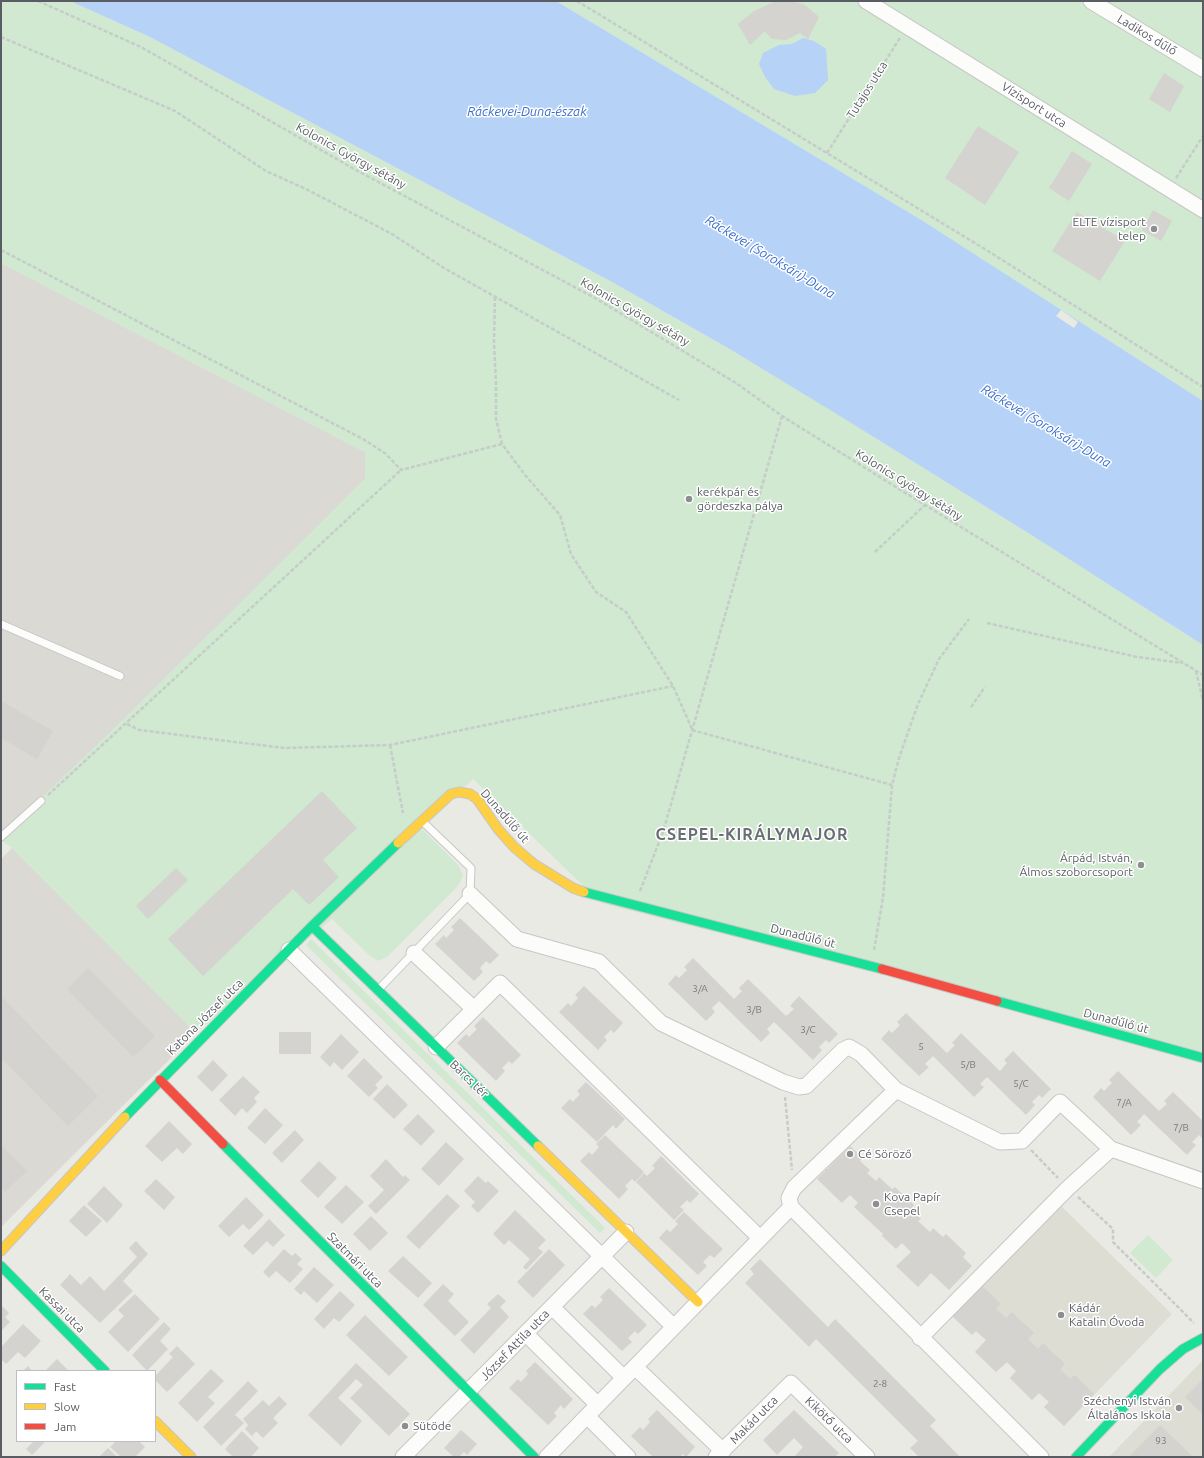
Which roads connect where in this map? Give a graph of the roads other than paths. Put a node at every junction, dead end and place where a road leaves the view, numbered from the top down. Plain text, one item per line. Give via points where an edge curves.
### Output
1 (1091, 1) edge
2 (868, 2) edge
3 (1203, 69) edge
4 (1203, 210) edge
5 (1, 624) edge
6 (120, 676) dead end
7 (41, 801) road end
8 (434, 808) joint
9 (421, 820) junction
10 (1, 837) edge
11 (470, 894) junction
12 (312, 926) junction
13 (289, 950) junction
14 (414, 953) junction
15 (378, 990) junction
16 (474, 1009) junction
17 (436, 1046) junction
18 (1203, 1058) edge
19 (160, 1080) junction
20 (896, 1090) junction
21 (1111, 1149) junction
22 (1203, 1181) edge
23 (791, 1207) junction
24 (626, 1232) junction
25 (760, 1238) junction
26 (1, 1251) edge
27 (602, 1257) junction
28 (1, 1266) edge
29 (698, 1302) junction
30 (552, 1307) junction
31 (674, 1328) junction
32 (526, 1334) junction
33 (920, 1338) junction
34 (1203, 1338) edge
35 (635, 1367) junction
36 (104, 1370) edge
37 (624, 1378) junction
38 (791, 1383) joint
39 (469, 1392) junction
40 (598, 1405) junction
41 (587, 1416) junction
42 (156, 1422) edge
43 (720, 1454) edge
44 (191, 1457) edge
45 (403, 1457) edge
46 (534, 1457) edge
47 (547, 1457) edge
48 (628, 1457) edge
49 (867, 1457) edge
50 (1041, 1457) edge
51 (1076, 1457) edge

1 - 3 street, Ladikos dűlő
2 - 4 street, Vízisport utca
5 - 6 lane
7 - 10 lane
8 - 9 street, Katona József utca
8 - 18 street, Dunadűlő út via 451,794 470,794 477,799 514,847 534,864 593,896 871,966
9 - 11 lane via 471,868
9 - 12 street, Katona József utca
11 - 14 lane
11 - 20 street via 516,939 599,962 661,1023 783,1082 799,1087 806,1086 849,1047 861,1054
12 - 13 street, Katona József utca
12 - 15 street, Barcs tér
13 - 19 street, Katona József utca
13 - 27 street
14 - 15 lane
14 - 16 street
15 - 17 street, Barcs tér
16 - 17 street
16 - 25 street via 500,983
17 - 24 street, Barcs tér
19 - 26 street, Katona József utca
19 - 39 street, Szatmári utca
20 - 21 street via 1000,1142 1022,1141 1060,1102
20 - 23 street via 794,1188 790,1198
21 - 22 street
21 - 33 street via 1068,1188
23 - 25 street
23 - 33 street
24 - 27 street, József Attila utca
24 - 29 street, Barcs tér
25 - 29 street
27 - 30 street, József Attila utca
27 - 31 street
28 - 36 street, Kassai utca
29 - 31 street
30 - 32 street, József Attila utca
30 - 37 street
31 - 35 street
32 - 39 street, József Attila utca
32 - 40 street
33 - 50 street
34 - 51 street via 1184,1349 1160,1369
35 - 37 street
35 - 43 street
37 - 40 street
38 - 43 street, Makád utca
38 - 49 street, Kikötő utca
39 - 45 street, József Attila utca
39 - 46 street, Szatmári utca
40 - 41 street
41 - 47 street
41 - 48 street
42 - 44 street

